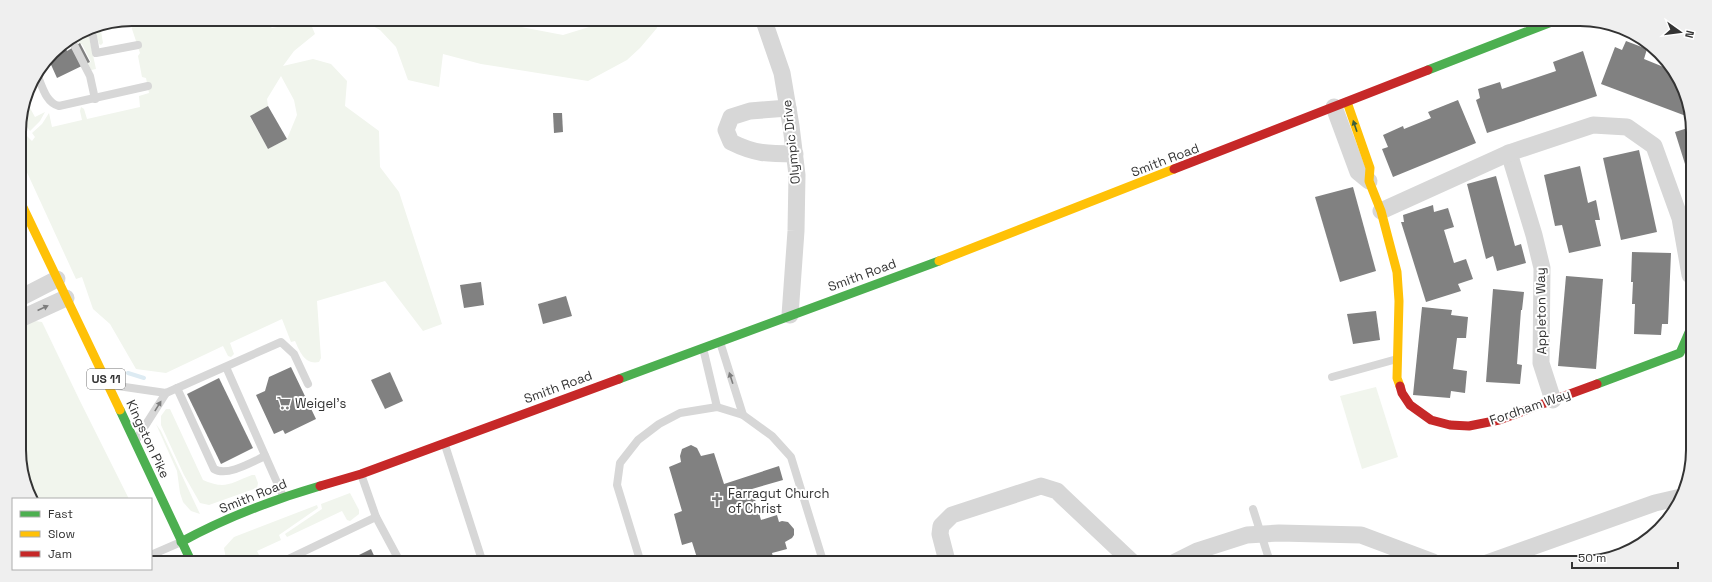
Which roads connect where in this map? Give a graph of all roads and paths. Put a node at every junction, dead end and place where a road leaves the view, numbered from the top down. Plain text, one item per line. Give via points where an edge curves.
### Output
1 (766, 26) edge
2 (1541, 26) edge
3 (91, 34) edge
4 (74, 43) edge
5 (138, 44) dead end
6 (40, 80) edge
7 (148, 86) dead end
8 (95, 99) junction
9 (1341, 105) junction
10 (788, 108) junction
11 (1509, 153) junction
12 (795, 154) junction
13 (1368, 181) joint
14 (1380, 211) junction
15 (26, 214) edge
16 (1686, 252) edge
17 (57, 280) junction
18 (26, 295) edge
19 (66, 298) junction
20 (790, 315) junction
21 (26, 316) edge
22 (1686, 339) edge
23 (720, 341) junction
24 (702, 347) junction
25 (1398, 359) junction
26 (226, 367) junction
27 (1332, 377) dead end
28 (108, 384) junction
29 (308, 384) dead end
30 (177, 388) junction
31 (166, 393) junction
32 (1553, 400) junction
33 (718, 407) junction
34 (743, 416) junction
35 (135, 442) junction
36 (444, 442) junction
37 (265, 456) junction
38 (361, 474) junction
39 (283, 497) junction
40 (1674, 499) edge
41 (1253, 509) dead end
42 (376, 517) junction
43 (1262, 535) junction
44 (181, 542) junction
45 (152, 556) edge
46 (188, 556) edge
47 (294, 556) edge
48 (396, 556) edge
49 (481, 556) edge
50 (639, 556) edge
51 (821, 556) edge
52 (946, 556) edge
53 (1126, 556) edge
54 (1187, 556) edge
55 (1268, 556) edge
56 (1413, 556) edge
57 (1504, 556) edge

1 - 10 street, Olympic Drive via 782,73
2 - 9 street, Smith Road
3 - 5 lane via 96,52
4 - 8 lane via 90,76
6 - 8 lane via 48,99 55,105 65,106
7 - 8 lane
9 - 13 street, Fordham Way via 1354,143 1358,172
9 - 20 street, Smith Road via 950,257
10 - 12 street, Olympic Drive
10 - 12 street via 750,111 731,118 726,130 731,142 747,150 765,154
11 - 14 street
11 - 16 street via 1593,125 1627,127 1654,146 1680,218
11 - 32 street, Appleton Way via 1542,268 1541,362
12 - 20 street, Olympic Drive via 796,231
13 - 14 street, Fordham Way
14 - 25 street, Fordham Way via 1397,272
15 - 17 street, Kingston Pike / US 11
17 - 18 street
17 - 19 street, Kingston Pike / US 11
21 -> 19 street
19 - 28 street, Kingston Pike / US 11
20 - 23 street, Smith Road
22 - 32 street, Fordham Way via 1680,352
23 - 24 street, Smith Road
34 -> 23 lane
24 - 33 lane
24 - 36 street, Smith Road
25 - 27 lane
25 - 32 street, Fordham Way via 1397,378 1402,394 1410,405 1431,420 1469,426 1499,420
26 - 29 lane via 281,342 294,354
26 - 30 lane
26 - 37 lane
28 - 31 lane
28 - 35 street, Kingston Pike / US 11
30 - 31 lane
30 - 37 lane via 214,469 219,472 229,471
35 -> 31 lane
33 - 34 lane
33 - 50 lane via 680,413 659,424 638,440 620,464 617,485
34 - 51 lane via 772,436 791,457
35 - 44 street, Kingston Pike / US 11
36 - 38 street, Smith Road
36 - 49 lane
37 - 39 lane
38 - 39 street, Smith Road
38 - 42 lane
39 - 44 street, Smith Road via 209,527
40 - 57 street
41 - 43 lane
42 - 47 lane
42 - 48 lane
43 - 54 street via 1247,535
43 - 55 lane
43 - 56 street via 1278,533 1367,537
44 - 45 lane
44 - 46 street, Kingston Pike / US 11
52 - 53 street via 940,534 941,526 952,515 1041,486 1057,491

